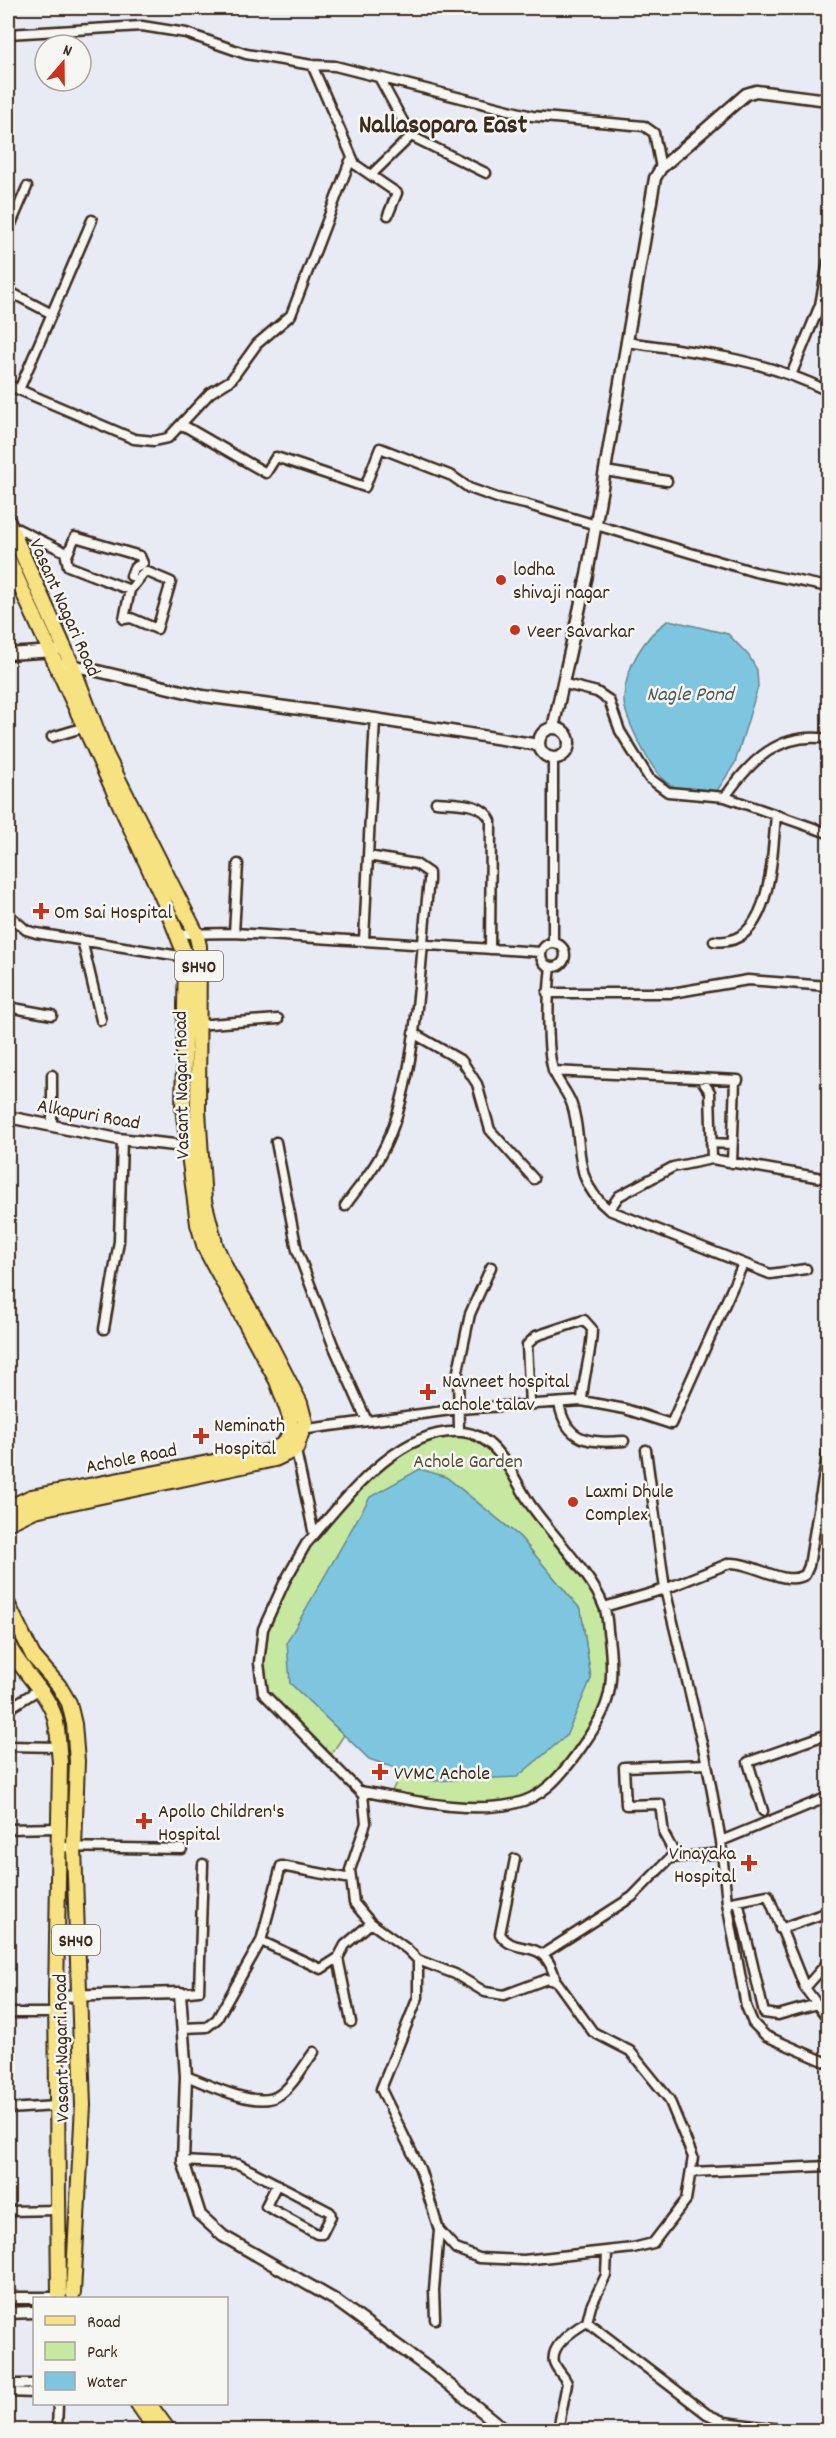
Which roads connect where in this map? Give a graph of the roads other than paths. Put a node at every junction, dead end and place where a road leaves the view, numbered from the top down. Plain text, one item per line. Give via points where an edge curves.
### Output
1 (8, 34) edge
2 (312, 65) junction
3 (380, 79) junction
4 (828, 100) edge
5 (411, 136) junction
6 (356, 165) junction
7 (662, 168) junction
8 (486, 173) dead end
9 (371, 175) junction
10 (27, 187) dead end
11 (388, 215) dead end
12 (92, 220) dead end
13 (8, 231) edge
14 (828, 262) edge
15 (8, 291) edge
16 (52, 314) junction
17 (626, 342) junction
18 (792, 373) junction
19 (8, 385) edge
20 (18, 390) junction
21 (828, 391) edge
22 (181, 424) junction
23 (605, 471) junction
24 (667, 481) dead end
25 (8, 523) edge
26 (596, 527) junction
27 (67, 556) junction
28 (8, 560) edge
29 (131, 576) dead end
30 (828, 587) edge
31 (130, 590) junction
32 (64, 650) junction
33 (50, 651) junction
34 (8, 654) edge
35 (55, 665) junction
36 (72, 665) junction
37 (565, 684) junction
38 (375, 719) junction
39 (82, 728) junction
40 (554, 728) junction
41 (52, 737) dead end
42 (828, 739) edge
43 (539, 745) junction
44 (553, 758) junction
45 (725, 797) junction
46 (436, 801) dead end
47 (776, 815) junction
48 (828, 833) edge
49 (368, 856) junction
50 (238, 864) dead end
51 (8, 914) edge
52 (196, 933) junction
53 (234, 933) junction
54 (177, 934) junction
55 (82, 940) junction
56 (364, 940) junction
57 (714, 941) dead end
58 (553, 943) junction
59 (421, 944) junction
60 (490, 949) junction
61 (541, 952) junction
62 (186, 957) junction
63 (551, 967) junction
64 (828, 986) edge
65 (547, 993) junction
66 (8, 1007) edge
67 (52, 1015) dead end
68 (278, 1019) dead end
69 (100, 1020) dead end
70 (198, 1025) junction
71 (184, 1026) junction
72 (413, 1033) junction
73 (553, 1071) junction
74 (52, 1075) dead end
75 (701, 1079) junction
76 (8, 1117) edge
77 (52, 1125) junction
78 (122, 1140) junction
79 (276, 1142) dead end
80 (711, 1143) junction
81 (732, 1144) junction
82 (194, 1147) junction
83 (712, 1159) junction
84 (732, 1162) junction
85 (534, 1179) dead end
86 (828, 1179) edge
87 (345, 1206) dead end
88 (609, 1210) junction
89 (743, 1264) junction
90 (491, 1267) dead end
91 (806, 1269) dead end
92 (104, 1329) dead end
93 (582, 1401) junction
94 (559, 1403) junction
95 (530, 1405) junction
96 (459, 1409) junction
97 (367, 1421) junction
98 (297, 1430) junction
99 (459, 1431) junction
100 (624, 1440) dead end
101 (296, 1449) junction
102 (828, 1449) edge
103 (646, 1450) dead end
104 (824, 1497) edge
105 (8, 1508) edge
106 (8, 1523) edge
107 (314, 1534) junction
108 (665, 1589) junction
109 (8, 1605) edge
110 (604, 1607) junction
111 (8, 1644) edge
112 (38, 1690) junction
113 (8, 1708) edge
114 (828, 1734) edge
115 (8, 1746) edge
116 (58, 1747) junction
117 (707, 1764) junction
118 (360, 1791) junction
119 (828, 1797) edge
120 (763, 1811) dead end
121 (58, 1828) junction
122 (8, 1829) edge
123 (720, 1841) junction
124 (57, 1847) junction
125 (74, 1848) junction
126 (182, 1849) dead end
127 (722, 1853) junction
128 (676, 1856) junction
129 (515, 1859) dead end
130 (203, 1864) dead end
131 (351, 1879) junction
132 (738, 1901) junction
133 (727, 1903) junction
134 (828, 1912) edge
135 (371, 1923) junction
136 (780, 1929) junction
137 (261, 1941) junction
138 (543, 1954) junction
139 (338, 1958) junction
140 (417, 1960) junction
141 (828, 1962) edge
142 (556, 1982) junction
143 (806, 1988) junction
144 (180, 1993) junction
145 (56, 1996) junction
146 (78, 1996) junction
147 (817, 2004) junction
148 (8, 2013) edge
149 (56, 2013) junction
150 (828, 2019) edge
151 (351, 2022) dead end
152 (183, 2028) junction
153 (314, 2052) dead end
154 (8, 2055) edge
155 (828, 2063) edge
156 (8, 2075) edge
157 (186, 2076) junction
158 (56, 2106) junction
159 (8, 2109) edge
160 (183, 2161) junction
161 (828, 2166) edge
162 (691, 2172) junction
163 (277, 2184) junction
164 (58, 2210) junction
165 (8, 2211) edge
166 (439, 2230) junction
167 (607, 2251) junction
168 (77, 2296) edge
169 (33, 2297) edge
170 (56, 2297) edge
171 (8, 2298) edge
172 (33, 2312) edge
173 (8, 2313) edge
174 (435, 2319) dead end
175 (587, 2322) junction
176 (8, 2384) edge
177 (33, 2384) edge
178 (8, 2392) edge
179 (33, 2393) edge
180 (58, 2405) edge
181 (139, 2405) edge
182 (150, 2405) edge
183 (57, 2430) edge
184 (156, 2430) edge
185 (168, 2430) edge
186 (505, 2430) edge
187 (558, 2430) edge
188 (787, 2430) edge

1 - 2 street via 142,26 186,33 246,54
2 - 3 street via 335,66
2 - 6 street
3 - 5 street
3 - 7 street via 531,116 649,128 654,133
4 - 7 street via 756,91 746,94
5 - 8 street
5 - 9 street
6 - 9 street
6 - 22 street via 350,161 291,315 257,344 231,380 210,393
7 - 17 street via 655,178
9 - 11 street via 397,193
10 - 13 street
12 - 16 street
14 - 18 street via 820,305
15 - 16 street
16 - 20 street
17 - 18 street via 735,357
17 - 23 street
18 - 21 street
19 - 20 street
20 - 22 street via 135,439 168,438
22 - 26 street via 266,473 276,457 365,487 380,448 452,476 469,488
23 - 24 street
23 - 26 street
25 - 27 street
25 - 32 main road, Vasant Nagari Road / SH40
26 - 30 street via 755,572
26 - 37 street
27 - 29 street via 75,537 140,556 143,563 134,568
27 - 31 street via 68,566
28 - 33 main road, Vasant Nagari Road / SH40
31 - 31 street via 124,619 157,629 170,580 145,571
32 - 33 street
32 - 36 main road, Vasant Nagari Road / SH40
33 - 34 street
33 - 35 main road, Vasant Nagari Road / SH40
35 - 36 street
35 - 39 main road, Vasant Nagari Road / SH40
36 - 38 street via 203,696
36 - 52 main road, Vasant Nagari Road / SH40 via 106,755
37 - 40 street
37 - 45 street via 597,692 609,700 620,730 649,778 668,792
38 - 43 street
38 - 49 street
39 - 41 street
39 - 54 main road, Vasant Nagari Road / SH40
40 - 43 street via 541,735
40 - 44 street via 566,734 569,743 562,755
42 - 45 street via 811,736 779,744 746,768
43 - 44 street via 544,754
44 - 58 street
45 - 47 street
46 - 60 street via 477,807 488,813
47 - 48 street
47 - 57 street via 769,882 760,911 743,936 727,943
49 - 56 street
49 - 59 street via 416,864 429,873
50 - 53 street
51 - 55 street via 26,930
52 - 53 street
52 - 54 street
52 - 70 main road, Vasant Nagari Road / SH40
53 - 56 street
54 - 62 main road, Vasant Nagari Road / SH40
55 - 62 street
55 - 69 street
56 - 59 street
58 - 61 street
58 - 63 street via 560,945 565,956 562,963
59 - 60 street
59 - 72 street
60 - 61 street
61 - 63 street via 542,960
62 - 71 main road, Vasant Nagari Road / SH40
63 - 65 street
64 - 65 street via 748,980 672,993
65 - 73 street
66 - 67 street
68 - 70 street
70 - 71 street
70 - 82 main road, Vasant Nagari Road / SH40
71 - 82 main road, Vasant Nagari Road / SH40 via 183,1108
72 - 85 street via 462,1061 477,1084 490,1130
72 - 87 street via 402,1098 382,1153
73 - 75 street
73 - 88 street via 572,1105 586,1184 593,1197
74 - 77 street
75 - 80 street via 710,1092
75 - 81 street via 736,1080
76 - 77 street, Alkapuri Road
77 - 78 street, Alkapuri Road
78 - 82 street, Alkapuri Road
78 - 92 street via 119,1241
79 - 97 street via 297,1250
80 - 81 street
80 - 83 street
81 - 84 street
82 - 98 main road, Vasant Nagari Road / SH40 via 198,1224 205,1248 277,1381
83 - 84 street
83 - 88 street via 673,1167 619,1196
84 - 86 street
88 - 89 street
89 - 91 street via 770,1274
89 - 93 street via 671,1424 625,1409
90 - 96 street via 470,1314 458,1371
93 - 94 street
93 - 95 street via 592,1346 592,1329 584,1320 536,1336 527,1345
94 - 95 street
94 - 100 street via 561,1418 571,1431 594,1443
95 - 96 street
96 - 97 street
96 - 99 street
97 - 98 street
98 - 101 main road
98 - 105 main road, Achole Road via 271,1451 31,1497
99 - 107 street via 422,1439 389,1456
99 - 110 street via 480,1435 501,1455 548,1530 591,1583
101 - 106 main road, Achole Road via 274,1459 35,1510
101 - 107 street
102 - 104 street
103 - 108 street
104 - 108 street via 805,1575 790,1578 741,1562 730,1563
107 - 118 street via 285,1581 263,1629 259,1663 263,1693
108 - 110 street
108 - 117 street
109 - 125 main road, Vasant Nagari Road / SH40 via 33,1656 69,1703 77,1761
110 - 118 street via 613,1668 612,1691 603,1714 557,1780 537,1795 514,1804 486,1807
111 - 112 main road, Vasant Nagari Road / SH40 via 16,1663
112 - 113 street
112 - 116 main road, Vasant Nagari Road / SH40 via 53,1713
114 - 120 street via 748,1762
115 - 116 street
116 - 121 main road, Vasant Nagari Road / SH40
117 - 123 street
117 - 128 street via 624,1767 626,1805 660,1804 664,1834
118 - 131 street via 366,1823 350,1870
119 - 123 street
121 - 122 street
121 - 124 main road, Vasant Nagari Road / SH40
123 - 127 street
124 - 125 street
124 - 145 main road, Vasant Nagari Road / SH40
125 - 126 street
125 - 146 main road, Vasant Nagari Road / SH40
127 - 128 street
127 - 133 street
128 - 138 street via 632,1897
129 - 138 street via 500,1934 507,1941
130 - 144 street via 199,1991
131 - 135 street via 354,1903
131 - 137 street via 281,1866
132 - 133 street
132 - 136 street via 768,1895
132 - 147 street via 764,2013 778,2015
133 - 155 street via 746,2006 753,2023 766,2036
134 - 136 street
135 - 139 street via 345,1945
135 - 140 street
136 - 143 street
137 - 139 street via 321,1969
137 - 152 street via 217,2019 207,2027
138 - 142 street via 552,1964
139 - 151 street
140 - 142 street via 455,1974 485,1992 504,1995 547,1979
140 - 166 street via 418,1997 381,2089 420,2169
141 - 143 street
142 - 162 street via 593,2032 630,2051 669,2099 693,2157
143 - 147 street
144 - 146 street
144 - 152 street
145 - 146 street
145 - 149 main road, Vasant Nagari Road / SH40
146 - 168 main road, Vasant Nagari Road / SH40 via 82,2104
147 - 150 street
148 - 149 street
149 - 158 main road, Vasant Nagari Road / SH40
152 - 157 street
153 - 157 street via 281,2094 266,2100 251,2099
154 - 156 street
157 - 160 street
158 - 159 street
158 - 164 main road, Vasant Nagari Road / SH40
160 - 163 street via 238,2164
160 - 186 street via 200,2215 211,2227 335,2300
161 - 162 street
162 - 167 street via 686,2200 653,2243
163 - 163 street via 330,2212 322,2234 266,2206
164 - 165 street
164 - 170 main road, Vasant Nagari Road / SH40
166 - 167 street via 456,2249 479,2258 524,2260
166 - 174 street
167 - 175 street via 606,2275
168 - 170 main road, SH40
169 - 171 street
172 - 173 street
175 - 187 street via 567,2335 555,2355 554,2364 567,2383
175 - 188 street via 707,2414 725,2422
176 - 177 street
178 - 179 street
180 - 183 street
181 - 184 main road
182 - 185 main road

